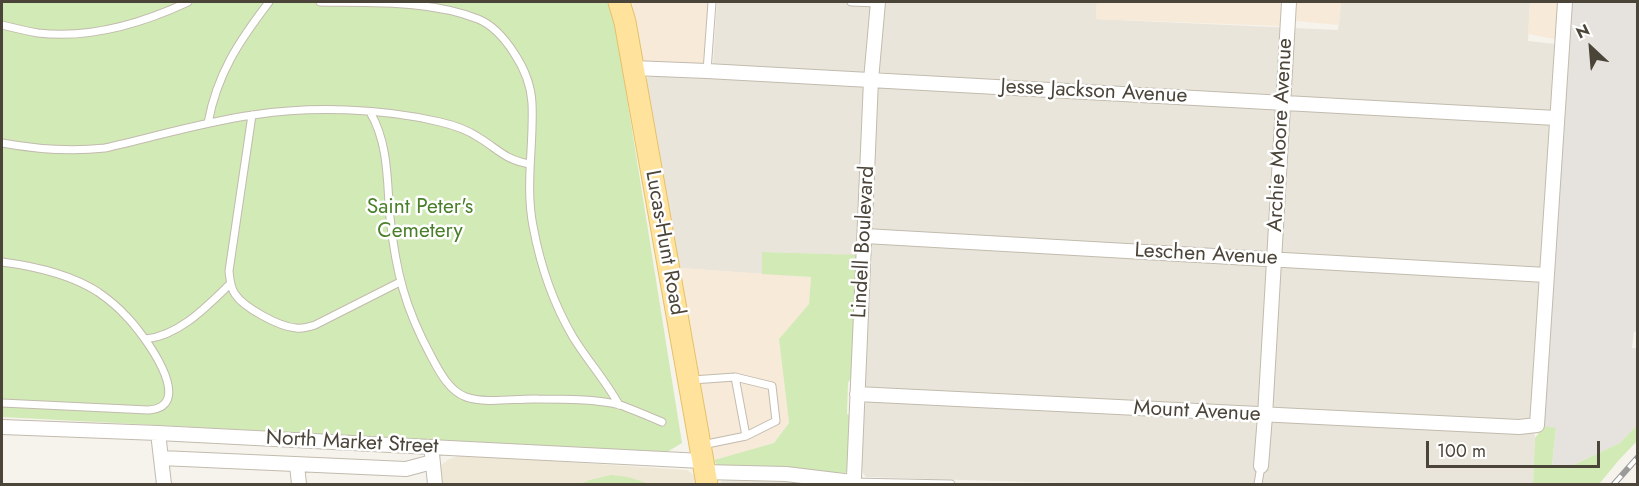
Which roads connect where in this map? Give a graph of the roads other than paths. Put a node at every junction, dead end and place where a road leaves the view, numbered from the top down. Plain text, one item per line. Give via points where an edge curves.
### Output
1 (188, 2) edge
2 (269, 2) edge
3 (320, 2) edge
4 (619, 2) edge
5 (712, 2) edge
6 (851, 2) edge
7 (878, 2) edge
8 (1289, 2) edge
9 (1565, 2) edge
10 (2, 25) edge
11 (633, 68) junction
12 (707, 71) junction
13 (871, 80) junction
14 (1283, 103) junction
15 (370, 112) junction
16 (252, 115) junction
17 (1556, 118) junction
18 (208, 123) junction
19 (2, 143) edge
20 (530, 164) junction
21 (865, 237) junction
22 (1274, 258) junction
23 (2, 262) edge
24 (1546, 274) junction
25 (400, 282) junction
26 (230, 284) junction
27 (146, 339) junction
28 (735, 377) junction
29 (688, 380) junction
30 (857, 394) junction
31 (2, 403) edge
32 (619, 405) junction
33 (1265, 416) junction
34 (662, 422) dead end
35 (2, 427) edge
36 (158, 433) junction
37 (746, 436) junction
38 (432, 455) junction
39 (161, 458) junction
40 (297, 465) junction
41 (703, 466) edge
42 (1261, 466) joint
43 (853, 483) edge
44 (164, 484) edge
45 (299, 484) edge
46 (435, 484) edge
47 (951, 484) edge
48 (1258, 484) edge

1 - 10 lane via 164,13 98,31 39,33
2 - 18 lane via 220,78
3 - 20 lane via 435,6 479,19 493,28 519,60 530,87
4 - 11 main road, Lucas-Hunt Road
5 - 12 lane
6 - 7 lane
7 - 13 street, Lindell Boulevard
8 - 14 street, Archie Moore Avenue
9 - 17 street
11 - 12 street, Jesse Jackson Avenue
11 - 29 main road, Lucas-Hunt Road
12 - 13 street, Jesse Jackson Avenue
13 - 14 street, Jesse Jackson Avenue
13 - 21 street, Lindell Boulevard
14 - 17 street, Jesse Jackson Avenue
14 - 22 street, Archie Moore Avenue
15 - 16 lane
15 - 20 lane via 459,127 506,158
15 - 25 lane via 383,146
16 - 18 lane
16 - 26 lane via 230,259
17 - 24 street
18 - 19 lane via 89,150
20 - 32 lane via 533,226 548,281 573,338
21 - 22 street, Leschen Avenue
21 - 30 street, Lindell Boulevard
22 - 24 street, Leschen Avenue
22 - 33 street, Archie Moore Avenue
23 - 27 lane via 46,271 95,291 126,316
24 - 33 street, Mount Avenue via 1537,425 1519,428
25 - 26 lane via 315,325 294,328 241,301
25 - 32 lane via 417,331 436,366 464,396
26 - 27 lane via 176,330 160,338
27 - 31 lane via 168,386 169,396 163,406 148,410
28 - 29 lane
28 - 37 lane
28 - 37 lane via 772,386 776,421
29 - 41 main road, Lucas-Hunt Road
30 - 33 street, Mount Avenue
30 - 43 street, Lindell Boulevard
32 - 34 lane
33 - 42 street, Archie Moore Avenue
35 - 36 street, North Market Street
36 - 38 street, North Market Street
36 - 39 street
37 - 41 lane
38 - 40 street via 406,469
38 - 41 street, North Market Street
38 - 46 street
39 - 40 street
39 - 44 street
40 - 45 street
41 - 43 street, North Market Street
42 - 48 lane, Archie Moore Avenue
43 - 47 lane

